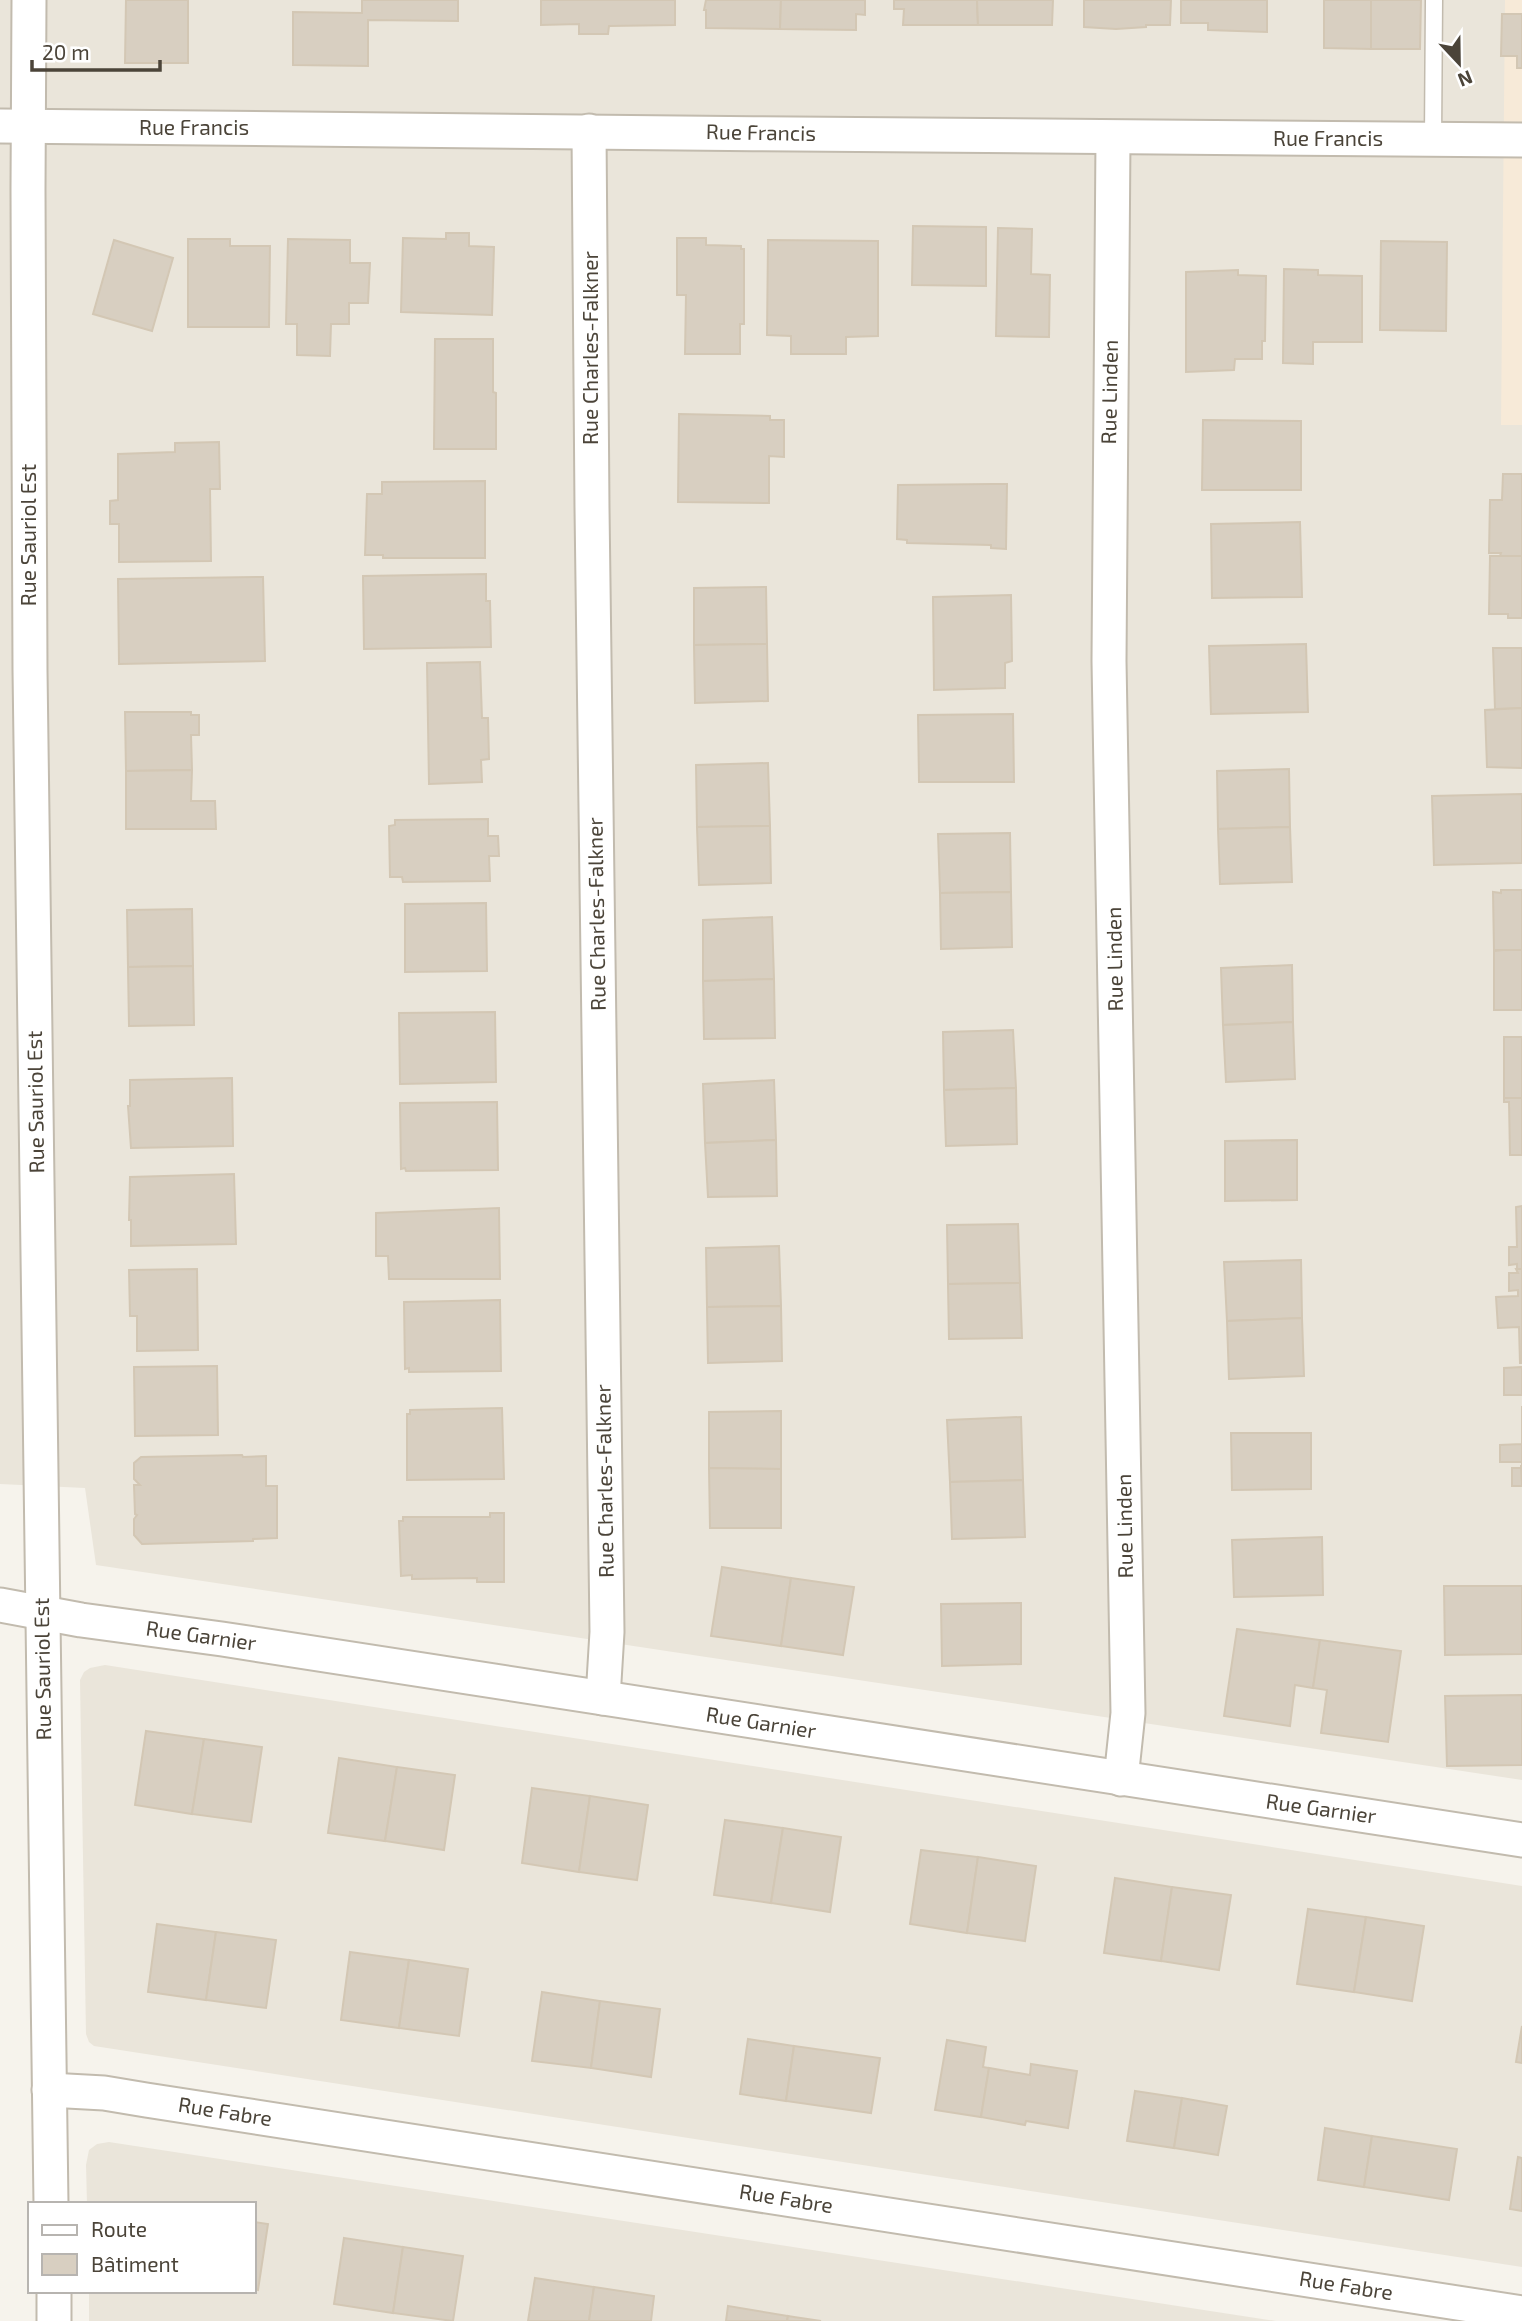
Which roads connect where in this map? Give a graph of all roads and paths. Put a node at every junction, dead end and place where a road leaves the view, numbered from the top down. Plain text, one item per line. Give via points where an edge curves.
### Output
1 (29, 0) edge
2 (1434, 0) edge
3 (14, 126) edge
4 (589, 131) junction
5 (1113, 138) junction
6 (1433, 139) junction
7 (1522, 140) edge
8 (0, 1605) edge
9 (43, 1613) junction
10 (603, 1698) junction
11 (1121, 1779) junction
12 (1522, 1840) edge
13 (49, 2090) junction
14 (51, 2202) edge
15 (54, 2293) edge
16 (1522, 2313) edge
17 (54, 2321) edge

1 - 3 street, Rue Sauriol Est
2 - 6 lane
3 - 4 street, Rue Francis
3 - 9 street, Rue Sauriol Est via 30,670
4 - 5 street, Rue Francis
4 - 10 street, Rue Charles-Falkner via 607,1632
5 - 6 street, Rue Francis
5 - 11 street, Rue Linden via 1108,648 1128,1713
6 - 7 street, Rue Francis
8 - 9 street, Rue Garnier
9 - 10 street, Rue Garnier
9 - 13 street, Rue Sauriol Est
10 - 11 street, Rue Garnier
11 - 12 street, Rue Garnier
13 - 14 street, Rue Sauriol Est
13 - 16 street, Rue Fabre via 146,2100
15 - 17 street

